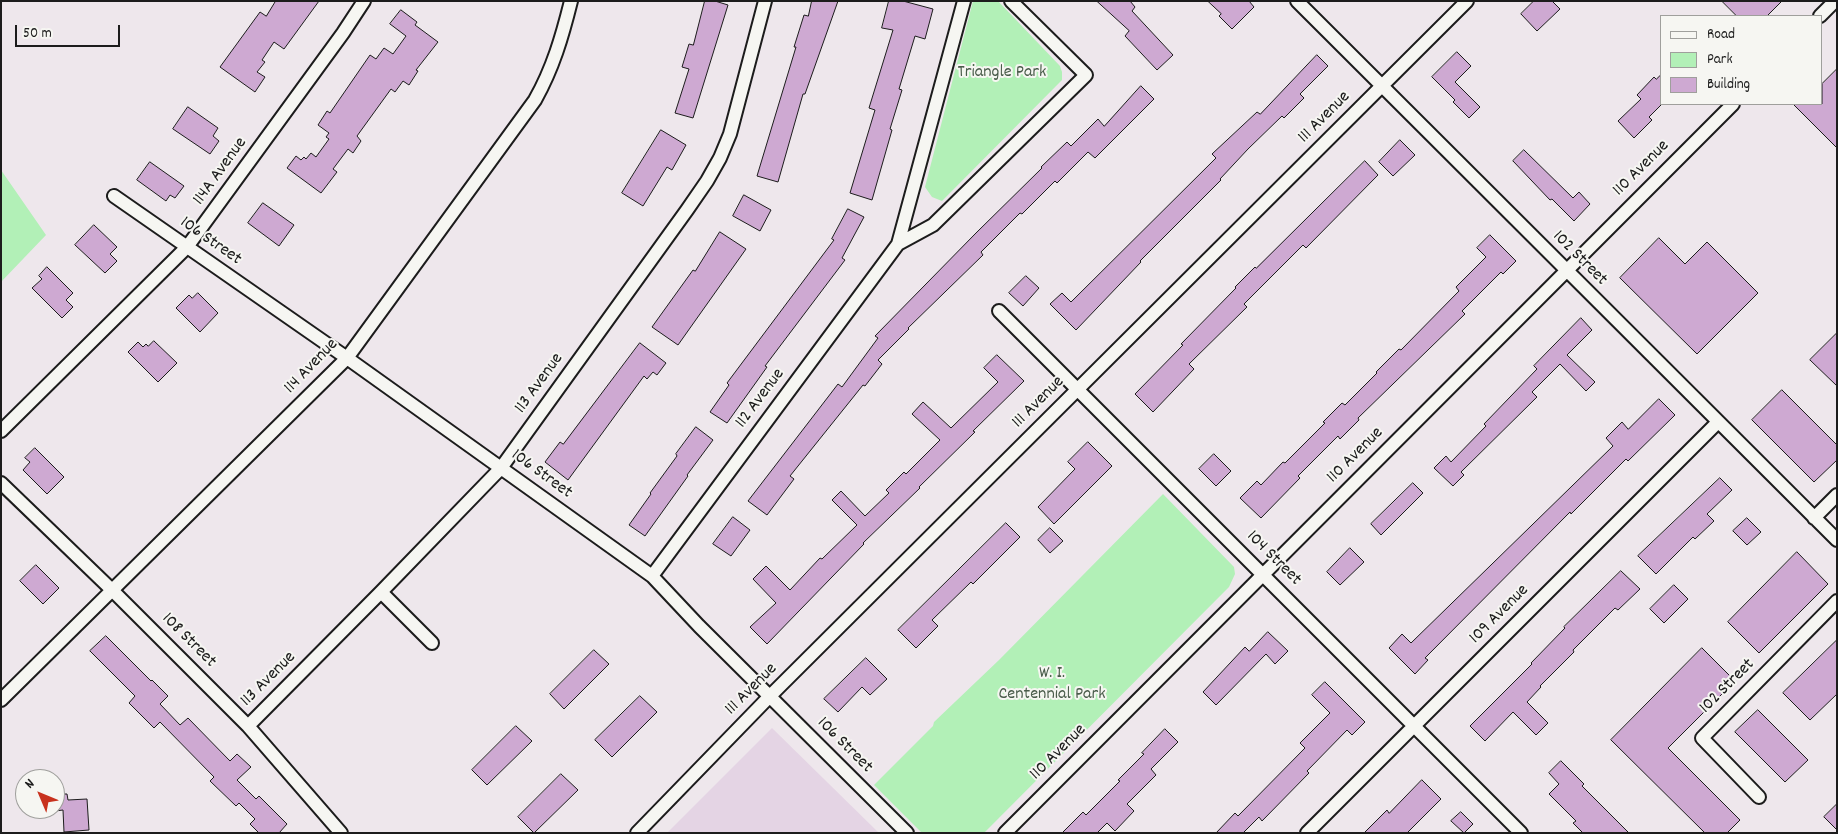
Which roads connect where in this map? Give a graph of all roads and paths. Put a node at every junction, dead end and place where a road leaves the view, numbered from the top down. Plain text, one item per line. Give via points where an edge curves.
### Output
1 (364, 1) edge
2 (571, 1) edge
3 (765, 1) edge
4 (964, 1) edge
5 (1011, 1) edge
6 (1297, 1) edge
7 (1468, 1) edge
8 (1835, 1) edge
9 (1821, 15) edge
10 (1382, 86) junction
11 (1732, 105) edge
12 (114, 196) dead end
13 (898, 244) junction
14 (187, 247) junction
15 (1565, 270) junction
16 (999, 311) dead end
17 (347, 358) junction
18 (1077, 390) junction
19 (1718, 422) junction
20 (1, 431) edge
21 (501, 468) junction
22 (1, 483) edge
23 (1837, 495) edge
24 (1814, 518) junction
25 (1837, 540) edge
26 (1263, 574) junction
27 (652, 576) junction
28 (113, 591) junction
29 (381, 592) junction
30 (1837, 601) edge
31 (432, 643) dead end
32 (770, 696) junction
33 (1, 700) edge
34 (248, 726) junction
35 (1414, 726) junction
36 (1759, 797) dead end
37 (341, 833) edge
38 (637, 833) edge
39 (907, 833) edge
40 (1005, 833) edge
41 (1307, 833) edge
42 (1521, 833) edge

1 - 14 street, 114A Avenue
2 - 17 street, 114 Avenue via 549,74 536,100
3 - 21 street, 113 Avenue via 730,134 707,181
4 - 13 street, 112 Avenue
5 - 13 street, 112 Avenue via 1086,75 933,225
6 - 10 street, 102 Street
7 - 10 street, 111 Avenue
8 - 9 street
10 - 15 street, 102 Street
10 - 18 street, 111 Avenue
11 - 15 street, 110 Avenue
12 - 14 street, 106 Street
13 - 27 street, 112 Avenue
14 - 17 street, 106 Street
14 - 20 street, 114A Avenue
15 - 19 street, 102 Street
15 - 26 street, 110 Avenue
16 - 18 street, 104 Street
17 - 21 street, 106 Street
17 - 28 street, 114 Avenue
18 - 26 street, 104 Street
18 - 32 street, 111 Avenue
19 - 24 street, 102 Street
19 - 35 street, 109 Avenue
21 - 27 street, 106 Street
21 - 29 street, 113 Avenue
22 - 28 street, 108 Street
23 - 24 street
24 - 25 street, 102 Street
26 - 35 street, 104 Street
26 - 40 street, 110 Avenue
27 - 32 street, 106 Street
28 - 33 street, 114 Avenue
28 - 34 street, 108 Street
29 - 31 street
29 - 34 street, 113 Avenue
30 - 36 street, 102 Street via 1702,738
32 - 38 street, 111 Avenue
32 - 39 street, 106 Street
34 - 37 street, 108 Street
35 - 41 street, 109 Avenue
35 - 42 street, 104 Street

